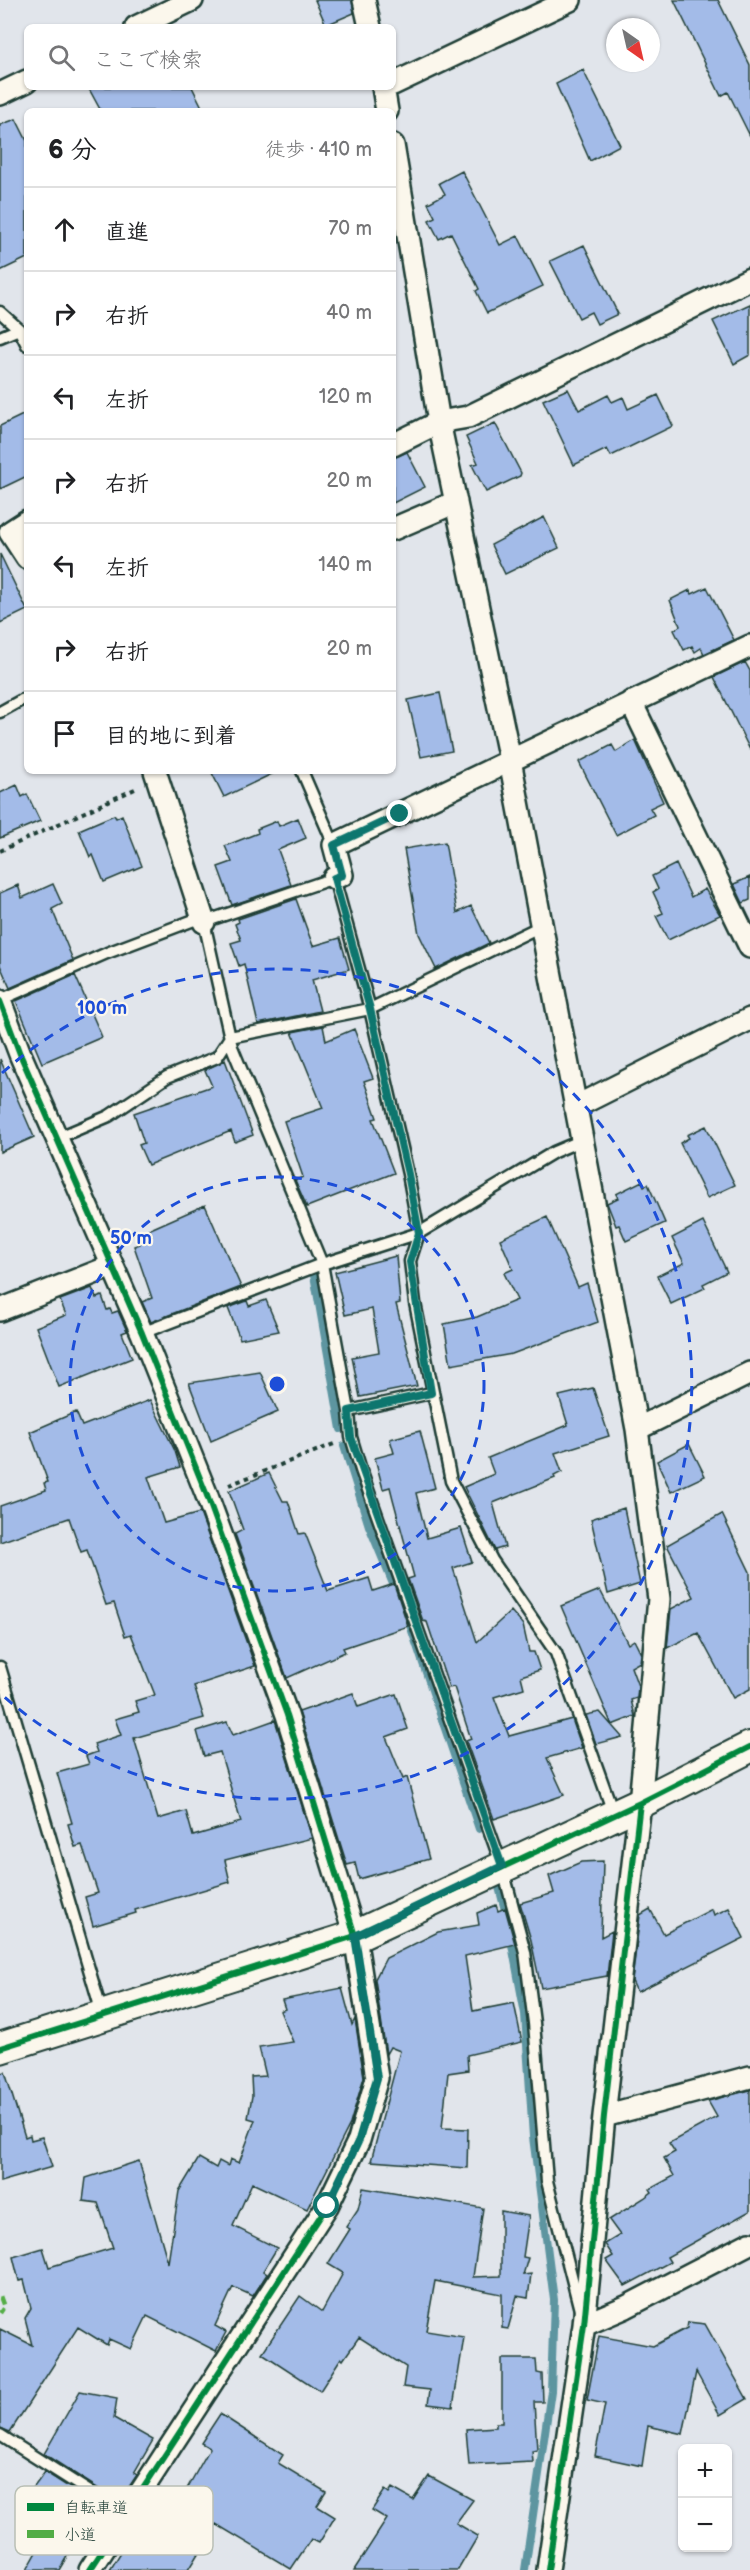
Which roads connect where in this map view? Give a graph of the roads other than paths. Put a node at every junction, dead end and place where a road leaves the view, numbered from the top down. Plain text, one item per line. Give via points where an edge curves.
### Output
1 (192, 0) edge
2 (364, 0) edge
3 (570, 0) edge
4 (142, 24) edge
5 (369, 24) edge
6 (24, 82) edge
7 (396, 83) edge
8 (387, 90) edge
9 (0, 94) edge
10 (387, 108) edge
11 (396, 163) edge
12 (750, 279) edge
13 (0, 312) edge
14 (19, 329) junction
15 (0, 337) edge
16 (24, 339) edge
17 (439, 422) junction
18 (396, 444) edge
19 (456, 502) junction
20 (24, 523) edge
21 (396, 528) edge
22 (24, 553) edge
23 (750, 646) edge
24 (24, 699) edge
25 (631, 702) junction
26 (0, 712) edge
27 (510, 760) junction
28 (303, 774) edge
29 (150, 778) edge
30 (334, 845) junction
31 (334, 878) junction
32 (204, 922) junction
33 (541, 926) junction
34 (750, 947) edge
35 (0, 1001) edge
36 (370, 1009) junction
37 (750, 1019) edge
38 (230, 1037) junction
39 (575, 1107) junction
40 (57, 1138) junction
41 (580, 1141) junction
42 (419, 1233) junction
43 (322, 1264) junction
44 (112, 1266) junction
45 (0, 1310) edge
46 (142, 1334) junction
47 (750, 1373) edge
48 (431, 1393) junction
49 (349, 1411) junction
50 (636, 1429) junction
51 (0, 1667) edge
52 (750, 1747) edge
53 (627, 1809) junction
54 (502, 1866) junction
55 (355, 1936) junction
56 (103, 2016) junction
57 (0, 2048) edge
58 (750, 2077) edge
59 (604, 2116) junction
60 (750, 2243) edge
61 (584, 2325) junction
62 (0, 2435) edge
63 (80, 2486) edge
64 (145, 2486) edge
65 (100, 2555) edge
66 (90, 2570) edge
67 (548, 2570) edge

1 - 4 street
2 - 5 street
3 - 7 street
6 - 9 street
8 - 10 street
11 - 17 street
12 - 17 street via 468,417
13 - 14 lane
14 - 15 lane
14 - 16 lane
17 - 18 street
17 - 19 street
19 - 21 street
19 - 27 street
20 - 22 street via 10,532
23 - 25 street
24 - 26 lane
25 - 27 street
25 - 34 street
27 - 30 street
27 - 33 street
28 - 30 lane
29 - 32 street
30 - 31 street via 342,875
31 - 32 lane
31 - 36 lane
32 - 35 lane via 194,920 129,945
32 - 38 lane
33 - 36 lane
33 - 39 street
35 - 40 street
36 - 38 lane
36 - 42 lane
37 - 39 street
38 - 40 lane via 217,1057 167,1077 109,1116
38 - 43 lane
39 - 41 street
40 - 44 street
41 - 42 lane via 554,1152
41 - 50 street
42 - 43 lane
42 - 48 lane via 410,1262
43 - 46 lane
43 - 49 lane
44 - 45 street
44 - 46 street
46 - 55 street via 206,1493 287,1715
47 - 50 street
48 - 49 lane
48 - 53 lane via 451,1481 492,1560 556,1653
49 - 54 lane via 351,1437
50 - 53 street via 659,1599
51 - 56 lane
52 - 53 street
53 - 54 street
53 - 59 street
54 - 55 street
54 - 61 lane via 525,1952 547,2181
55 - 56 street
55 - 64 street via 377,2078 359,2140 327,2206
56 - 57 street
58 - 59 street
59 - 61 street
60 - 61 street
61 - 67 street
62 - 63 lane
65 - 66 street

